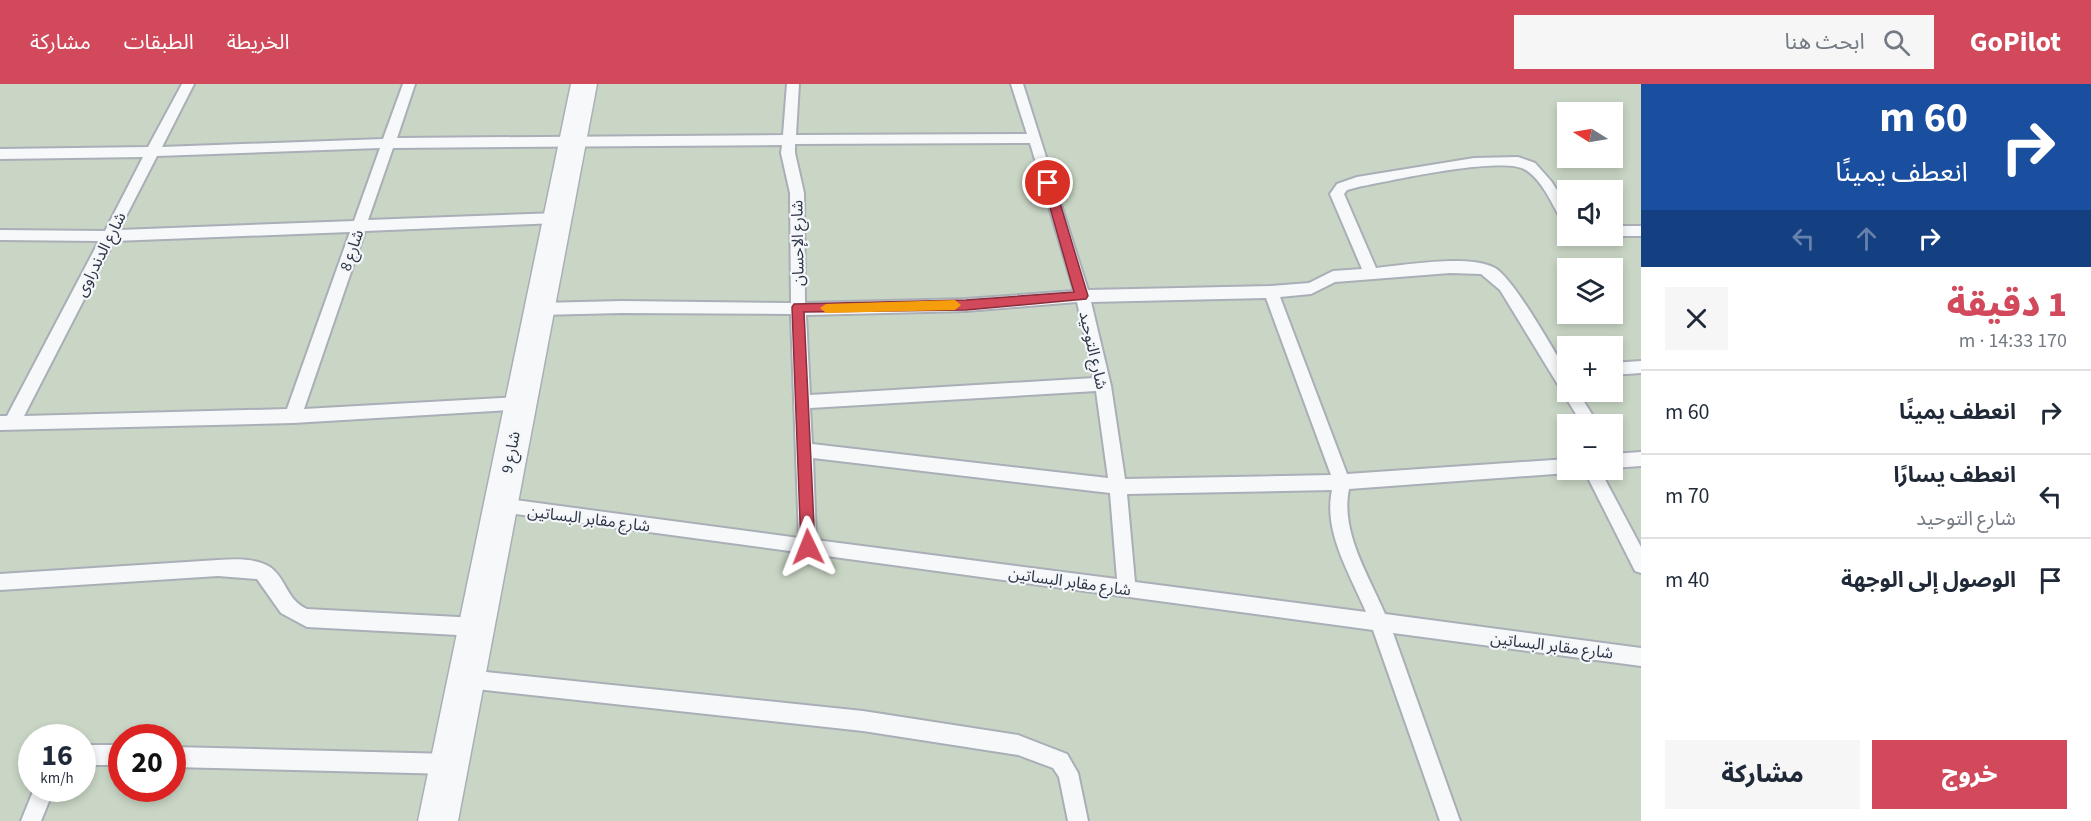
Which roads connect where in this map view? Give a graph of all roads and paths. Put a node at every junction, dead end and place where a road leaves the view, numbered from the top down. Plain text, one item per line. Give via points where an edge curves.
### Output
1 (188, 84) edge
2 (409, 84) edge
3 (584, 84) edge
4 (793, 84) edge
5 (1017, 84) edge
6 (1035, 138) junction
7 (574, 141) junction
8 (791, 142) junction
9 (389, 143) junction
10 (153, 152) junction
11 (0, 154) edge
12 (1557, 202) edge
13 (558, 218) junction
14 (360, 226) junction
15 (1623, 231) edge
16 (1641, 231) edge
17 (0, 235) edge
18 (109, 236) junction
19 (1371, 272) junction
20 (1271, 292) junction
21 (1082, 296) junction
22 (798, 307) junction
23 (538, 309) junction
24 (1557, 364) edge
25 (1641, 367) edge
26 (1623, 368) edge
27 (1102, 384) junction
28 (803, 402) junction
29 (520, 404) junction
30 (293, 416) junction
31 (6, 423) edge
32 (805, 450) junction
33 (1641, 459) edge
34 (1623, 460) edge
35 (1557, 467) edge
36 (1597, 480) edge
37 (1342, 483) junction
38 (1119, 487) junction
39 (500, 506) junction
40 (808, 547) junction
41 (1639, 557) edge
42 (0, 582) edge
43 (1127, 589) junction
44 (1380, 623) junction
45 (477, 627) junction
46 (1641, 657) edge
47 (467, 679) junction
48 (186, 757) edge
49 (451, 764) junction
50 (39, 802) edge
51 (31, 821) edge
52 (438, 821) edge
53 (1078, 821) edge
54 (1450, 821) edge

1 - 10 lane, شارع الدندراوى
2 - 9 lane, شارع 8
3 - 7 street, شارع 9
4 - 8 lane, شارع الإحسان
5 - 6 lane, شارع التوحيد
6 - 8 lane
6 - 21 lane, شارع التوحيد
7 - 8 lane
7 - 9 lane
7 - 13 street, شارع 9
8 - 22 lane, شارع الإحسان via 789,166 797,193
9 - 10 lane
9 - 14 lane, شارع 8
10 - 11 lane
10 - 18 lane, شارع الدندراوى
12 - 19 lane via 1529,165 1520,162 1483,161 1342,187 1338,194
13 - 14 lane
13 - 23 street, شارع 9
14 - 18 lane
14 - 30 lane, شارع 8
15 - 16 lane
17 - 18 lane
18 - 31 lane, شارع الدندراوى
19 - 20 lane via 1334,276 1311,288
19 - 24 lane via 1471,267 1492,273
20 - 21 lane
20 - 37 lane
21 - 22 lane via 966,305
21 - 27 lane, شارع التوحيد
22 - 23 lane
22 - 28 lane, شارع الإحسان
23 - 29 street, شارع 9
25 - 26 lane
27 - 28 lane
27 - 38 lane, شارع التوحيد
28 - 32 lane, شارع الإحسان
29 - 30 lane
29 - 39 street, شارع 9
30 - 31 lane
32 - 38 lane
32 - 40 lane, شارع الإحسان
33 - 34 lane
35 - 37 lane
36 - 41 lane
37 - 38 lane
37 - 44 lane via 1338,501 1340,530
38 - 43 lane, شارع التوحيد
39 - 40 lane, شارع مقابر البساتين
39 - 45 street, شارع 9
40 - 43 lane, شارع مقابر البساتين
42 - 45 lane via 256,569 271,580 289,610 307,618
43 - 44 lane, شارع مقابر البساتين
44 - 46 lane, شارع مقابر البساتين
44 - 54 lane
45 - 47 street, شارع 9
47 - 49 street, شارع 9
47 - 53 lane via 863,721 1018,745 1060,761 1068,773
48 - 49 lane
49 - 52 street, شارع 9
50 - 51 lane

